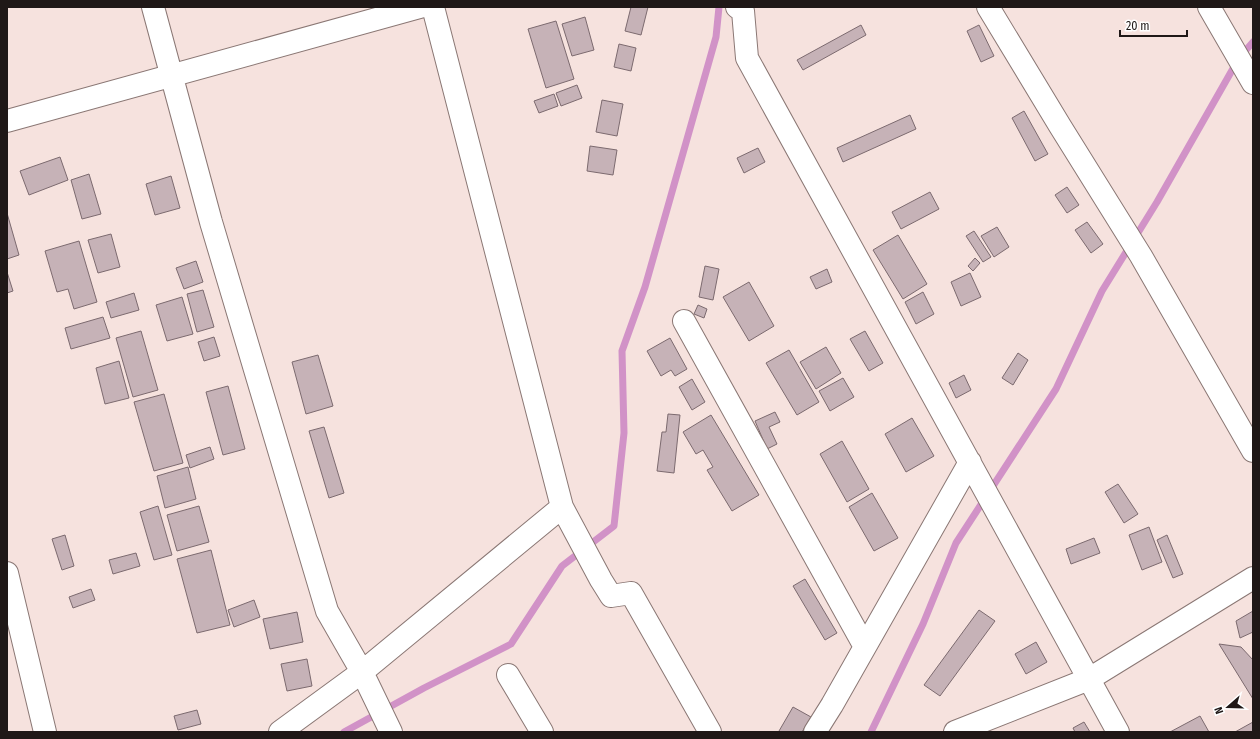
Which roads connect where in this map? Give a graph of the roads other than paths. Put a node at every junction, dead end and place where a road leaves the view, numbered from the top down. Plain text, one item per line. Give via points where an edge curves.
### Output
1 (153, 7) edge
2 (420, 7) edge
3 (433, 7) edge
4 (988, 7) edge
5 (1209, 7) edge
6 (741, 8) edge
7 (171, 76) junction
8 (1251, 80) edge
9 (7, 121) edge
10 (684, 321) dead end
11 (1253, 451) edge
12 (970, 462) junction
13 (562, 507) junction
14 (7, 573) edge
15 (1253, 578) edge
16 (865, 647) junction
17 (362, 672) junction
18 (508, 675) dead end
19 (1089, 679) junction
20 (45, 732) edge
21 (280, 732) edge
22 (391, 732) edge
23 (542, 732) edge
24 (710, 732) edge
25 (815, 732) edge
26 (955, 732) edge
27 (1118, 732) edge

1 - 7 main road
2 - 7 main road
3 - 13 main road
4 - 11 main road via 1141,256
5 - 8 main road
6 - 12 main road via 747,58
7 - 9 main road
7 - 17 main road via 213,230 327,611
10 - 16 main road
12 - 16 main road
12 - 19 main road
13 - 17 main road
13 - 24 main road via 611,596 631,592
14 - 20 main road
15 - 19 main road
16 - 25 main road
17 - 21 main road
17 - 22 main road
18 - 23 main road
19 - 26 main road
19 - 27 main road

